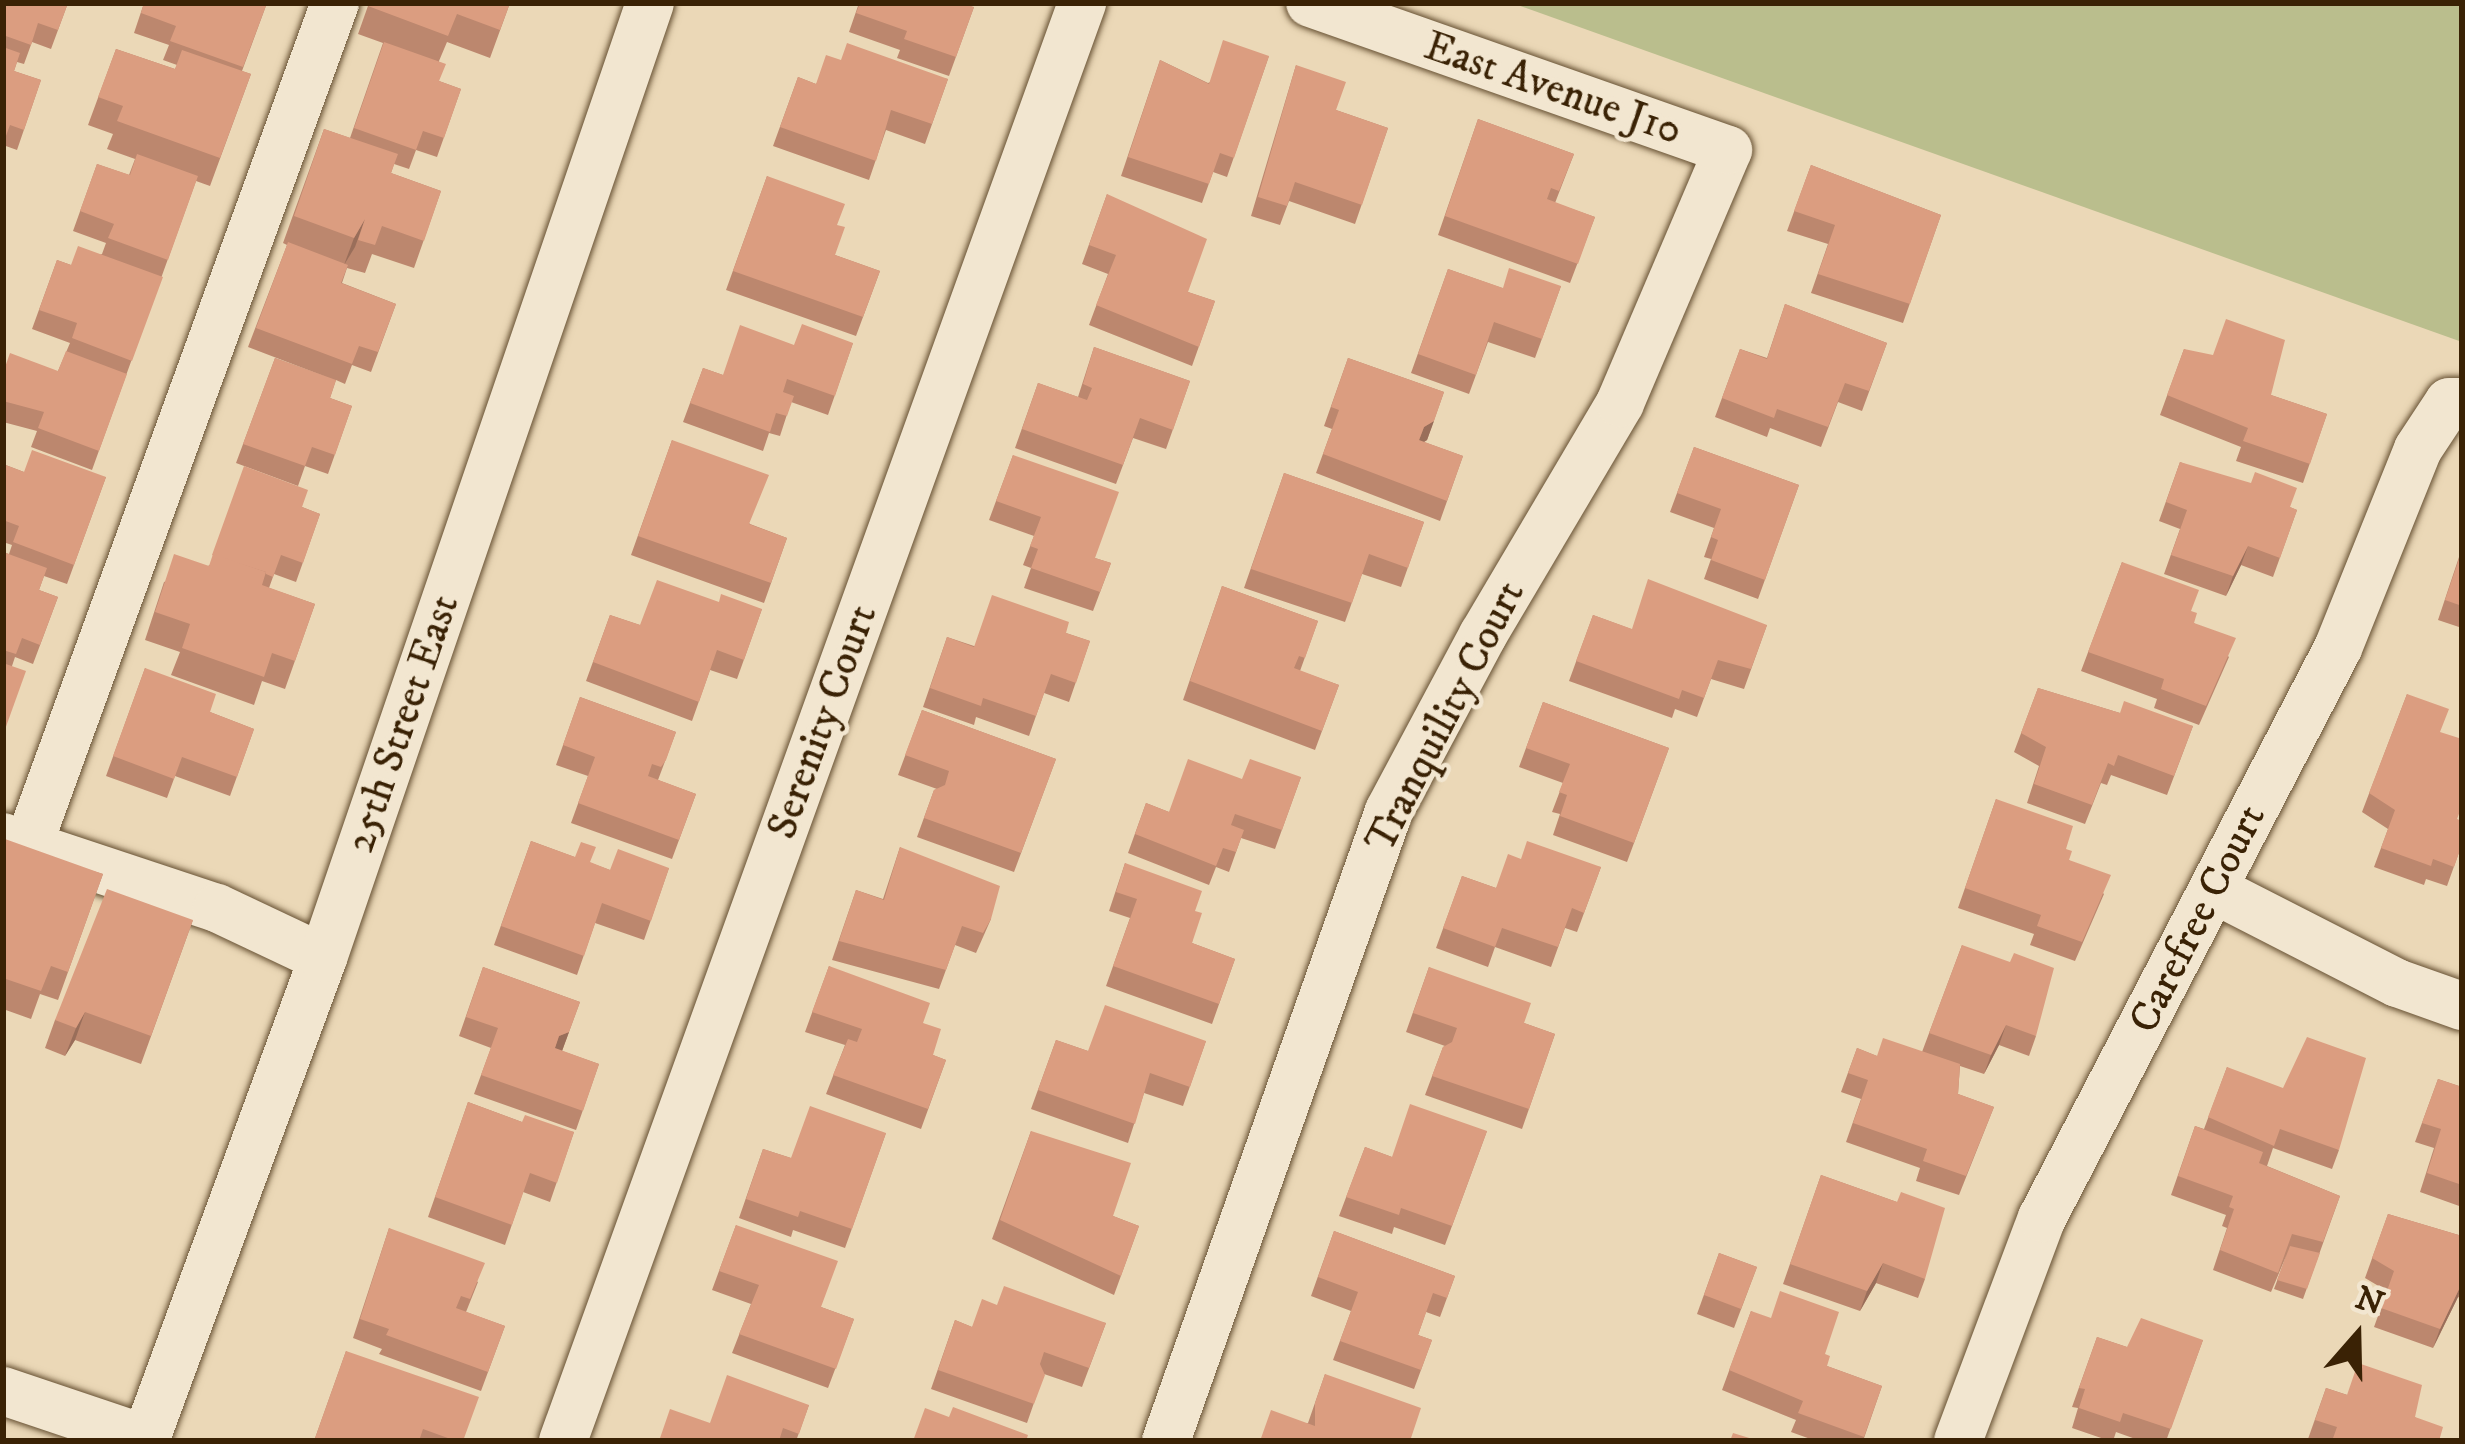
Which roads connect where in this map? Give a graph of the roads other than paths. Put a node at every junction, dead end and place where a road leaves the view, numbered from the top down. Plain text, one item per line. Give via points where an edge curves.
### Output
1 (335, 3) edge
2 (650, 3) edge
3 (1082, 3) edge
4 (1310, 3) edge
5 (1728, 150) joint
6 (2455, 402) edge
7 (16, 842) edge
8 (2215, 890) junction
9 (323, 958) junction
10 (2462, 1006) edge
11 (3, 1391) edge
12 (145, 1440) edge
13 (563, 1441) edge
14 (1166, 1441) edge
15 (1958, 1441) edge

1 - 7 street
2 - 9 street, 25th Street East
3 - 13 street, Serenity Court
4 - 5 street, East Avenue J10
5 - 14 street, Tranquility Court via 1620,403 1389,811
6 - 8 street, Carefree Court via 2418,449 2338,648
7 - 9 street via 217,908
8 - 10 street via 2397,983
8 - 15 street, Carefree Court via 2042,1218
9 - 12 street, 25th Street East
11 - 12 street

